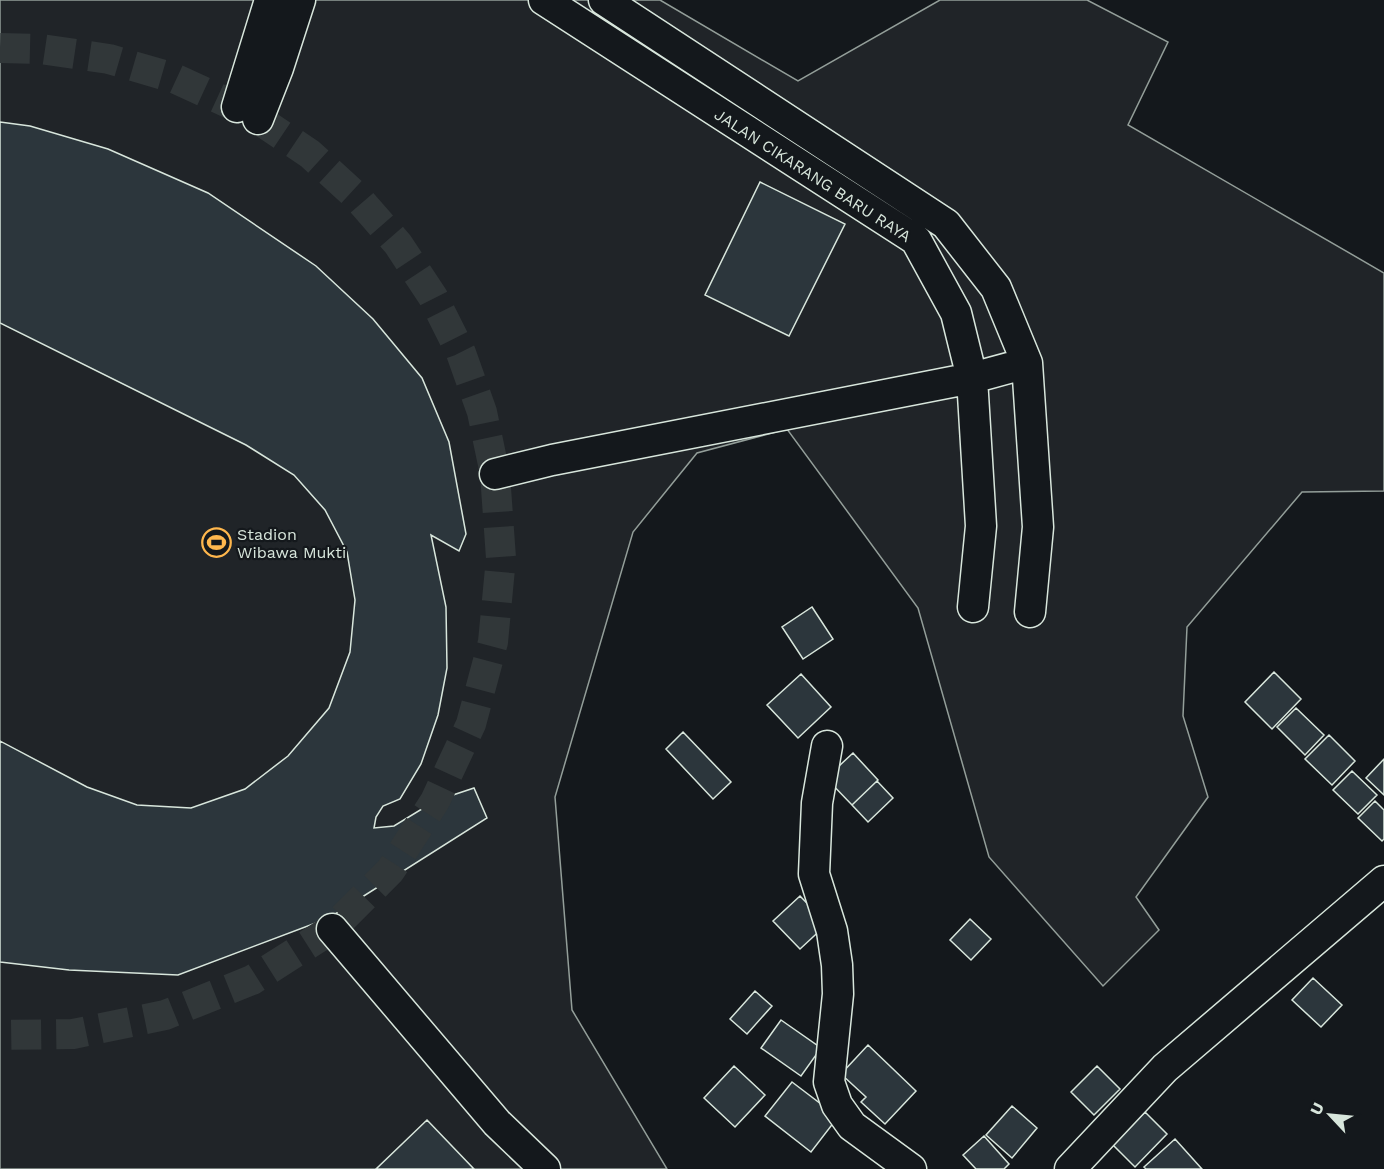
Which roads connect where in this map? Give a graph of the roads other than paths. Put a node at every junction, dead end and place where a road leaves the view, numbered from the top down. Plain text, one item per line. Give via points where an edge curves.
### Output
1 (270, 0) edge
2 (300, 0) edge
3 (544, 0) edge
4 (604, 0) edge
5 (1027, 363) junction
6 (972, 378) junction
7 (495, 474) dead end
8 (973, 607) dead end
9 (1030, 612) dead end
10 (827, 746) dead end
11 (1384, 881) edge
12 (332, 929) dead end
13 (545, 1169) edge
14 (911, 1169) edge
15 (1070, 1169) edge

1 - 2 street via 247,113 278,68
3 - 6 street, JALAN CIKARANG BARU RAYA via 916,240 956,313
4 - 5 street, JALAN CIKARANG BARU RAYA via 946,224 996,288
5 - 6 street
5 - 9 street, JALAN CIKARANG BARU RAYA via 1038,527
6 - 7 street
6 - 8 street, JALAN CIKARANG BARU RAYA via 981,526
10 - 14 street via 817,803 814,874 832,931 837,965 829,1082 837,1105 852,1126
11 - 15 street via 1165,1068
12 - 13 street via 497,1123

